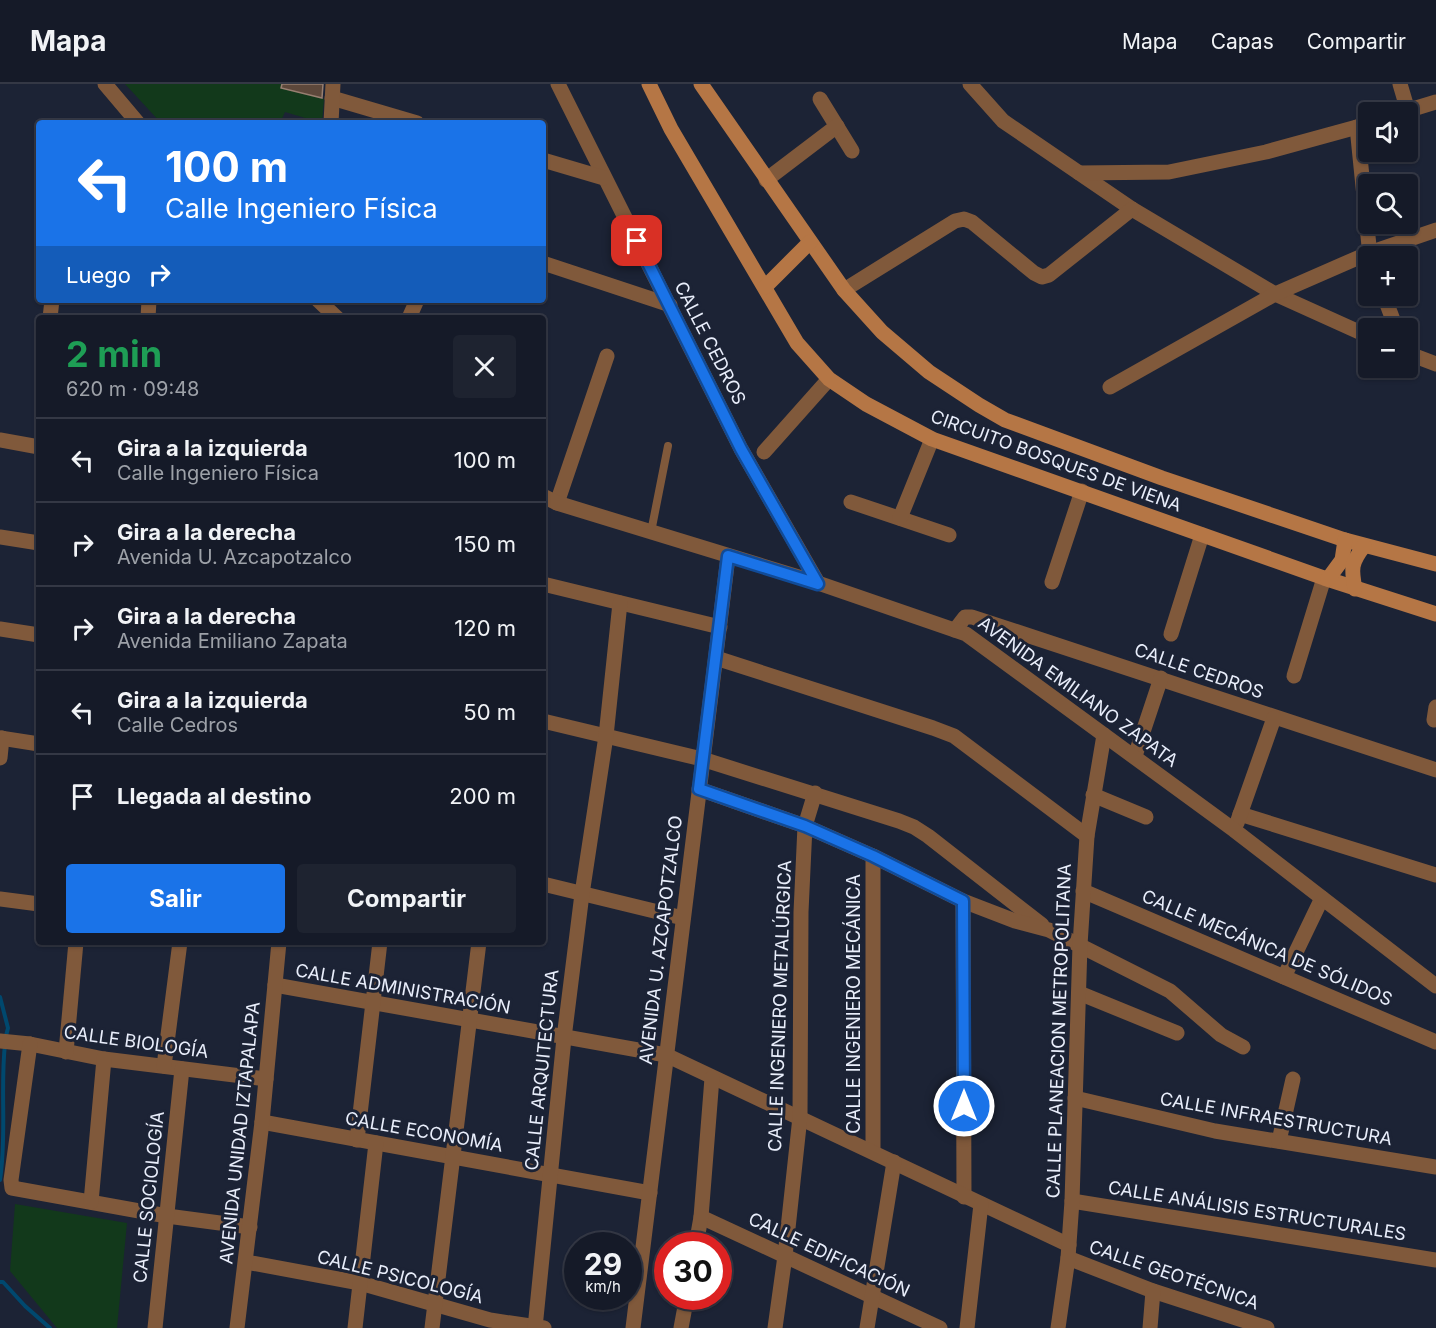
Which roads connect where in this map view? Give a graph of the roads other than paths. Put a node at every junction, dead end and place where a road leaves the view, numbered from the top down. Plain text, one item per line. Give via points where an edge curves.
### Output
1 (105, 84) edge
2 (558, 84) edge
3 (649, 84) edge
4 (701, 84) edge
5 (970, 84) edge
6 (1400, 84) edge
7 (332, 91) edge
8 (820, 99) dead end
9 (1404, 102) edge
10 (1436, 102) edge
11 (1418, 108) edge
12 (135, 120) edge
13 (331, 120) edge
14 (409, 120) edge
15 (837, 126) junction
16 (1358, 127) edge
17 (852, 151) dead end
18 (546, 161) edge
19 (1365, 162) edge
20 (1079, 173) junction
21 (604, 178) junction
22 (766, 180) junction
23 (1132, 209) junction
24 (1436, 230) edge
25 (810, 242) junction
26 (1370, 246) edge
27 (1394, 246) edge
28 (1358, 260) edge
29 (546, 264) edge
30 (765, 287) junction
31 (844, 290) junction
32 (1275, 294) junction
33 (669, 304) junction
34 (1358, 331) edge
35 (608, 356) dead end
36 (1418, 357) edge
37 (1436, 364) edge
38 (829, 379) junction
39 (1110, 387) dead end
40 (932, 439) junction
41 (0, 440) edge
42 (36, 445) edge
43 (668, 446) dead end
44 (764, 452) dead end
45 (1082, 491) junction
46 (546, 498) edge
47 (850, 502) dead end
48 (557, 503) junction
49 (900, 518) junction
50 (651, 532) junction
51 (949, 535) dead end
52 (1202, 535) junction
53 (0, 537) edge
54 (1345, 540) junction
55 (36, 543) edge
56 (1364, 546) junction
57 (728, 556) junction
58 (1436, 564) edge
59 (1326, 579) junction
60 (1052, 582) dead end
61 (818, 584) junction
62 (546, 585) edge
63 (1356, 589) junction
64 (620, 603) junction
65 (1436, 614) edge
66 (720, 627) junction
67 (0, 629) edge
68 (955, 630) junction
69 (1171, 634) dead end
70 (36, 635) edge
71 (716, 658) junction
72 (1293, 676) dead end
73 (1161, 678) junction
74 (1274, 718) junction
75 (546, 721) edge
76 (1104, 735) junction
77 (606, 736) junction
78 (1, 738) edge
79 (36, 744) edge
80 (1135, 756) junction
81 (0, 758) edge
82 (702, 759) junction
83 (1436, 770) edge
84 (699, 789) junction
85 (815, 793) junction
86 (1093, 795) junction
87 (1240, 814) junction
88 (1146, 817) dead end
89 (805, 826) junction
90 (1234, 830) junction
91 (1087, 836) junction
92 (873, 856) junction
93 (1436, 875) edge
94 (546, 885) edge
95 (1083, 891) junction
96 (582, 894) junction
97 (1322, 898) junction
98 (0, 899) edge
99 (963, 901) junction
100 (36, 904) edge
101 (683, 918) junction
102 (1049, 930) junction
103 (76, 945) edge
104 (180, 945) edge
105 (279, 945) edge
106 (380, 945) edge
107 (479, 945) edge
108 (1080, 945) junction
109 (1284, 977) junction
110 (275, 986) junction
111 (1436, 986) edge
112 (1079, 993) junction
113 (374, 1004) junction
114 (470, 1022) junction
115 (1177, 1033) dead end
116 (564, 1038) junction
117 (7, 1041) edge
118 (1436, 1042) edge
119 (30, 1044) junction
120 (1243, 1047) dead end
121 (66, 1052) junction
122 (666, 1055) junction
123 (104, 1059) junction
124 (164, 1066) junction
125 (182, 1069) junction
126 (712, 1078) junction
127 (266, 1079) junction
128 (1293, 1079) dead end
129 (1076, 1098) junction
130 (800, 1117) junction
131 (262, 1122) junction
132 (357, 1140) junction
133 (1279, 1141) junction
134 (376, 1143) junction
135 (873, 1152) junction
136 (453, 1156) junction
137 (894, 1162) junction
138 (1436, 1167) edge
139 (550, 1175) junction
140 (650, 1193) junction
141 (964, 1197) junction
142 (1072, 1201) junction
143 (90, 1202) junction
144 (981, 1204) junction
145 (167, 1216) junction
146 (701, 1217) junction
147 (250, 1227) junction
148 (698, 1232) edge
149 (1068, 1252) junction
150 (785, 1256) junction
151 (1436, 1260) edge
152 (246, 1262) junction
153 (360, 1283) junction
154 (1153, 1291) junction
155 (871, 1295) junction
156 (434, 1305) junction
157 (684, 1310) edge
158 (1247, 1325) edge
159 (155, 1328) edge
160 (237, 1328) edge
161 (355, 1328) edge
162 (432, 1328) edge
163 (538, 1328) edge
164 (633, 1328) edge
165 (681, 1328) edge
166 (775, 1328) edge
167 (867, 1328) edge
168 (940, 1328) edge
169 (967, 1328) edge
170 (1058, 1328) edge
171 (1150, 1328) edge
172 (1267, 1328) edge

1 - 12 street
2 - 21 street, CALLE CEDROS
3 - 30 main road, CIRCUITO BOSQUES DE VIENA via 671,129
4 - 22 main road, CIRCUITO BOSQUES DE VIENA
5 - 20 street via 1003,121
6 - 9 street
7 - 13 street
7 - 14 street
8 - 15 street
10 - 11 street
15 - 17 street
15 - 22 street
16 - 20 street via 1169,172
18 - 21 street
19 - 26 street
20 - 23 street
21 - 33 street, CALLE CEDROS
22 - 25 main road, CIRCUITO BOSQUES DE VIENA
23 - 31 street via 1042,277 964,219
23 - 32 street
24 - 27 street
25 - 30 main road
25 - 31 main road, CIRCUITO BOSQUES DE VIENA
28 - 32 street
29 - 33 street
30 - 38 main road, CIRCUITO BOSQUES DE VIENA via 797,343
31 - 54 main road, CIRCUITO BOSQUES DE VIENA via 882,332 929,372 1005,420
32 - 34 street
32 - 39 street
33 - 61 street, CALLE CEDROS via 741,449
35 - 48 street
36 - 37 street
38 - 40 main road, CIRCUITO BOSQUES DE VIENA
38 - 44 street
40 - 45 main road, CIRCUITO BOSQUES DE VIENA
40 - 49 street
41 - 42 street
43 - 50 lane
45 - 52 main road, CIRCUITO BOSQUES DE VIENA
45 - 60 street
46 - 48 street, AVENIDA EMILIANO ZAPATA
47 - 49 street
48 - 50 street, AVENIDA EMILIANO ZAPATA
49 - 51 street
50 - 57 street, AVENIDA EMILIANO ZAPATA
52 - 59 main road, CIRCUITO BOSQUES DE VIENA
52 - 69 street
53 - 55 street
54 - 56 main road, CIRCUITO BOSQUES DE VIENA
54 - 59 main road via 1342,560
56 - 58 main road, CIRCUITO BOSQUES DE VIENA
56 - 63 main road via 1353,564
57 - 61 street, AVENIDA EMILIANO ZAPATA
57 - 66 street, AVENIDA U. AZCAPOTZALCO
59 - 63 main road, CIRCUITO BOSQUES DE VIENA
59 - 72 street
61 - 68 street, AVENIDA EMILIANO ZAPATA
62 - 64 street
63 - 65 main road, CIRCUITO BOSQUES DE VIENA
64 - 66 street
64 - 77 street, CALLE ARQUITECTURA
66 - 71 street, AVENIDA U. AZCAPOTZALCO
67 - 70 street
68 - 73 street, CALLE CEDROS via 965,617 972,617
68 - 76 street, AVENIDA EMILIANO ZAPATA via 966,634
71 - 82 street, AVENIDA U. AZCAPOTZALCO
71 - 91 street via 954,736
73 - 74 street, CALLE CEDROS
73 - 80 street
74 - 83 street, CALLE CEDROS
74 - 87 street
75 - 77 street
76 - 80 street, AVENIDA EMILIANO ZAPATA
76 - 86 street, CALLE PLANEACION METROPOLITANA
77 - 82 street
77 - 96 street, CALLE ARQUITECTURA
78 - 79 street
78 - 81 street
80 - 90 street, AVENIDA EMILIANO ZAPATA
82 - 84 street, AVENIDA U. AZCAPOTZALCO
82 - 85 street
84 - 89 street
84 - 101 street, AVENIDA U. AZCAPOTZALCO
85 - 89 street, CALLE INGENIERO METALÚRGICA
85 - 102 street via 914,827
86 - 88 street
86 - 91 street, CALLE PLANEACION METROPOLITANA
87 - 90 street
87 - 93 street
89 - 92 street
89 - 130 street, CALLE INGENIERO METALÚRGICA
90 - 97 street, AVENIDA EMILIANO ZAPATA
91 - 95 street, CALLE PLANEACION METROPOLITANA
92 - 99 street
92 - 135 street, CALLE INGENIERO MECÁNICA
94 - 96 street
95 - 108 street, CALLE PLANEACION METROPOLITANA
95 - 109 street, CALLE MECÁNICA DE SÓLIDOS
96 - 101 street
96 - 116 street, CALLE ARQUITECTURA
97 - 109 street
97 - 111 street, AVENIDA EMILIANO ZAPATA
98 - 100 street
99 - 102 street
99 - 141 street
101 - 122 street, AVENIDA U. AZCAPOTZALCO
102 - 108 street
103 - 121 street
104 - 124 street
105 - 110 street, AVENIDA UNIDAD IZTAPALAPA
106 - 113 street
107 - 114 street
108 - 112 street, CALLE PLANEACION METROPOLITANA
108 - 120 street via 1170,991 1221,1035
109 - 118 street, CALLE MECÁNICA DE SÓLIDOS
110 - 113 street, CALLE ADMINISTRACIÓN
110 - 127 street, AVENIDA UNIDAD IZTAPALAPA
112 - 115 street
112 - 129 street, CALLE PLANEACION METROPOLITANA
113 - 114 street, CALLE ADMINISTRACIÓN
113 - 132 street
114 - 116 street, CALLE ADMINISTRACIÓN
114 - 136 street
116 - 122 street, CALLE ADMINISTRACIÓN
116 - 139 street, CALLE ARQUITECTURA
117 - 119 street, CALLE BIOLOGÍA
119 - 121 street, CALLE BIOLOGÍA
119 - 143 street via 12,1188
121 - 123 street, CALLE BIOLOGÍA
122 - 126 street, CALLE ADMINISTRACIÓN
122 - 140 street, AVENIDA U. AZCAPOTZALCO
123 - 124 street, CALLE BIOLOGÍA
123 - 143 street
124 - 125 street, CALLE BIOLOGÍA
125 - 127 street, CALLE BIOLOGÍA
125 - 145 street, CALLE SOCIOLOGÍA
126 - 130 street, CALLE ADMINISTRACIÓN
126 - 146 street
127 - 131 street, AVENIDA UNIDAD IZTAPALAPA
128 - 133 street
129 - 133 street, CALLE INFRAESTRUCTURA via 1215,1131
129 - 142 street, CALLE PLANEACION METROPOLITANA
130 - 135 street, CALLE ADMINISTRACIÓN
130 - 150 street, CALLE INGENIERO METALÚRGICA
131 - 132 street, CALLE ECONOMÍA
131 - 147 street, AVENIDA UNIDAD IZTAPALAPA
132 - 134 street, CALLE ECONOMÍA
133 - 138 street, CALLE INFRAESTRUCTURA
134 - 136 street, CALLE ECONOMÍA
134 - 153 street
135 - 137 street, CALLE GEOTÉCNICA
136 - 139 street, CALLE ECONOMÍA
136 - 156 street
137 - 141 street, CALLE GEOTÉCNICA
137 - 155 street
139 - 140 street, CALLE ECONOMÍA
139 - 163 street, CALLE ARQUITECTURA
140 - 164 street, AVENIDA U. AZCAPOTZALCO
141 - 144 street, CALLE GEOTÉCNICA
142 - 149 street, CALLE PLANEACION METROPOLITANA
142 - 151 street, CALLE ANÁLISIS ESTRUCTURALES
143 - 145 street
144 - 149 street, CALLE GEOTÉCNICA
144 - 169 street
145 - 147 street
145 - 159 street, CALLE SOCIOLOGÍA
146 - 148 street
146 - 150 street, CALLE EDIFICACIÓN
147 - 152 street, AVENIDA UNIDAD IZTAPALAPA
149 - 154 street, CALLE GEOTÉCNICA
149 - 170 street, CALLE PLANEACION METROPOLITANA
150 - 155 street, CALLE EDIFICACIÓN
150 - 166 street, CALLE INGENIERO METALÚRGICA
152 - 153 street, CALLE PSICOLOGÍA
152 - 160 street, AVENIDA UNIDAD IZTAPALAPA
153 - 156 street, CALLE PSICOLOGÍA
153 - 161 street
154 - 158 street, CALLE GEOTÉCNICA
154 - 171 street
155 - 167 street
155 - 168 street, CALLE EDIFICACIÓN
156 - 162 street
156 - 163 street, CALLE PSICOLOGÍA
157 - 165 street
158 - 172 street, CALLE GEOTÉCNICA

